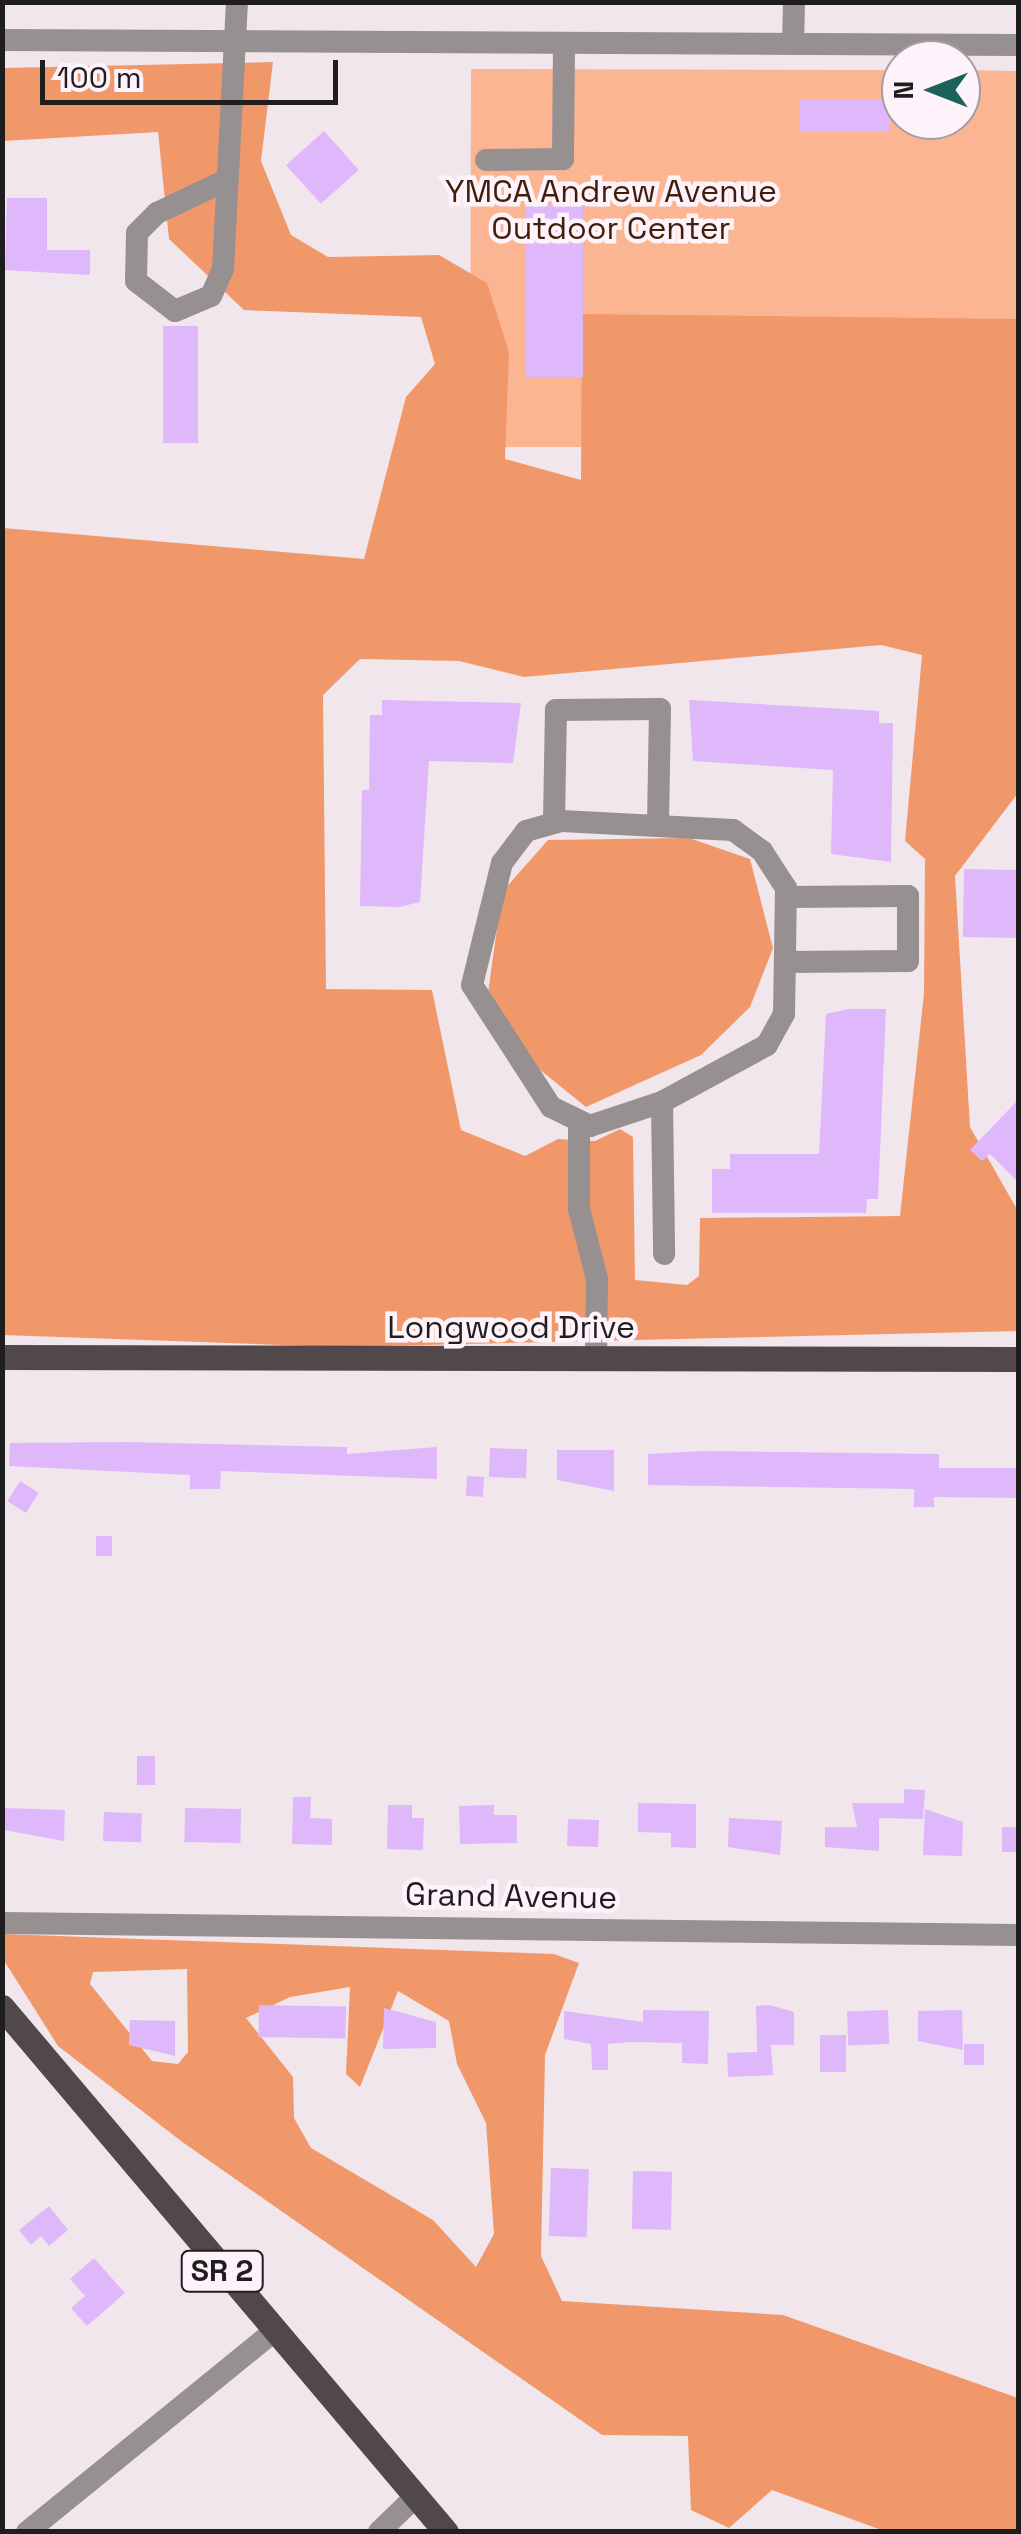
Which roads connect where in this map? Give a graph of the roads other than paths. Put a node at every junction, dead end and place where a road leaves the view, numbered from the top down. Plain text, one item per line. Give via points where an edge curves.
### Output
1 (237, 2) edge
2 (794, 2) edge
3 (2, 40) edge
4 (237, 41) junction
5 (564, 44) junction
6 (793, 44) junction
7 (1018, 45) edge
8 (486, 160) dead end
9 (222, 182) junction
10 (658, 821) junction
11 (554, 822) junction
12 (786, 897) junction
13 (786, 962) junction
14 (662, 1102) junction
15 (579, 1124) junction
16 (664, 1254) dead end
17 (2, 1357) edge
18 (1018, 1359) edge
19 (596, 1360) junction
20 (2, 1923) edge
21 (1018, 1935) edge
22 (2, 2007) edge
23 (272, 2333) junction
24 (415, 2497) junction
25 (27, 2532) edge
26 (379, 2532) edge
27 (446, 2532) edge

1 - 4 street
2 - 6 street
3 - 4 street
4 - 5 street
4 - 9 street
5 - 6 street
5 - 8 street via 563,159
6 - 7 street
9 - 9 street via 223,269 211,296 175,311 136,281 137,233 157,213
10 - 11 street
10 - 11 street via 660,709 556,710
10 - 12 street via 750,838
11 - 15 street via 526,831 502,863 472,985 551,1108
12 - 13 street
12 - 13 street via 908,896 908,961
13 - 14 street via 784,1014 767,1045
14 - 15 street
14 - 16 street
15 - 19 street via 579,1209 597,1280
17 - 19 main road, Longwood Drive
18 - 19 main road, Longwood Drive
20 - 21 street, Grand Avenue
22 - 23 main road, SR 2
23 - 24 main road, SR 2
23 - 25 street
24 - 26 street
24 - 27 main road, SR 2

